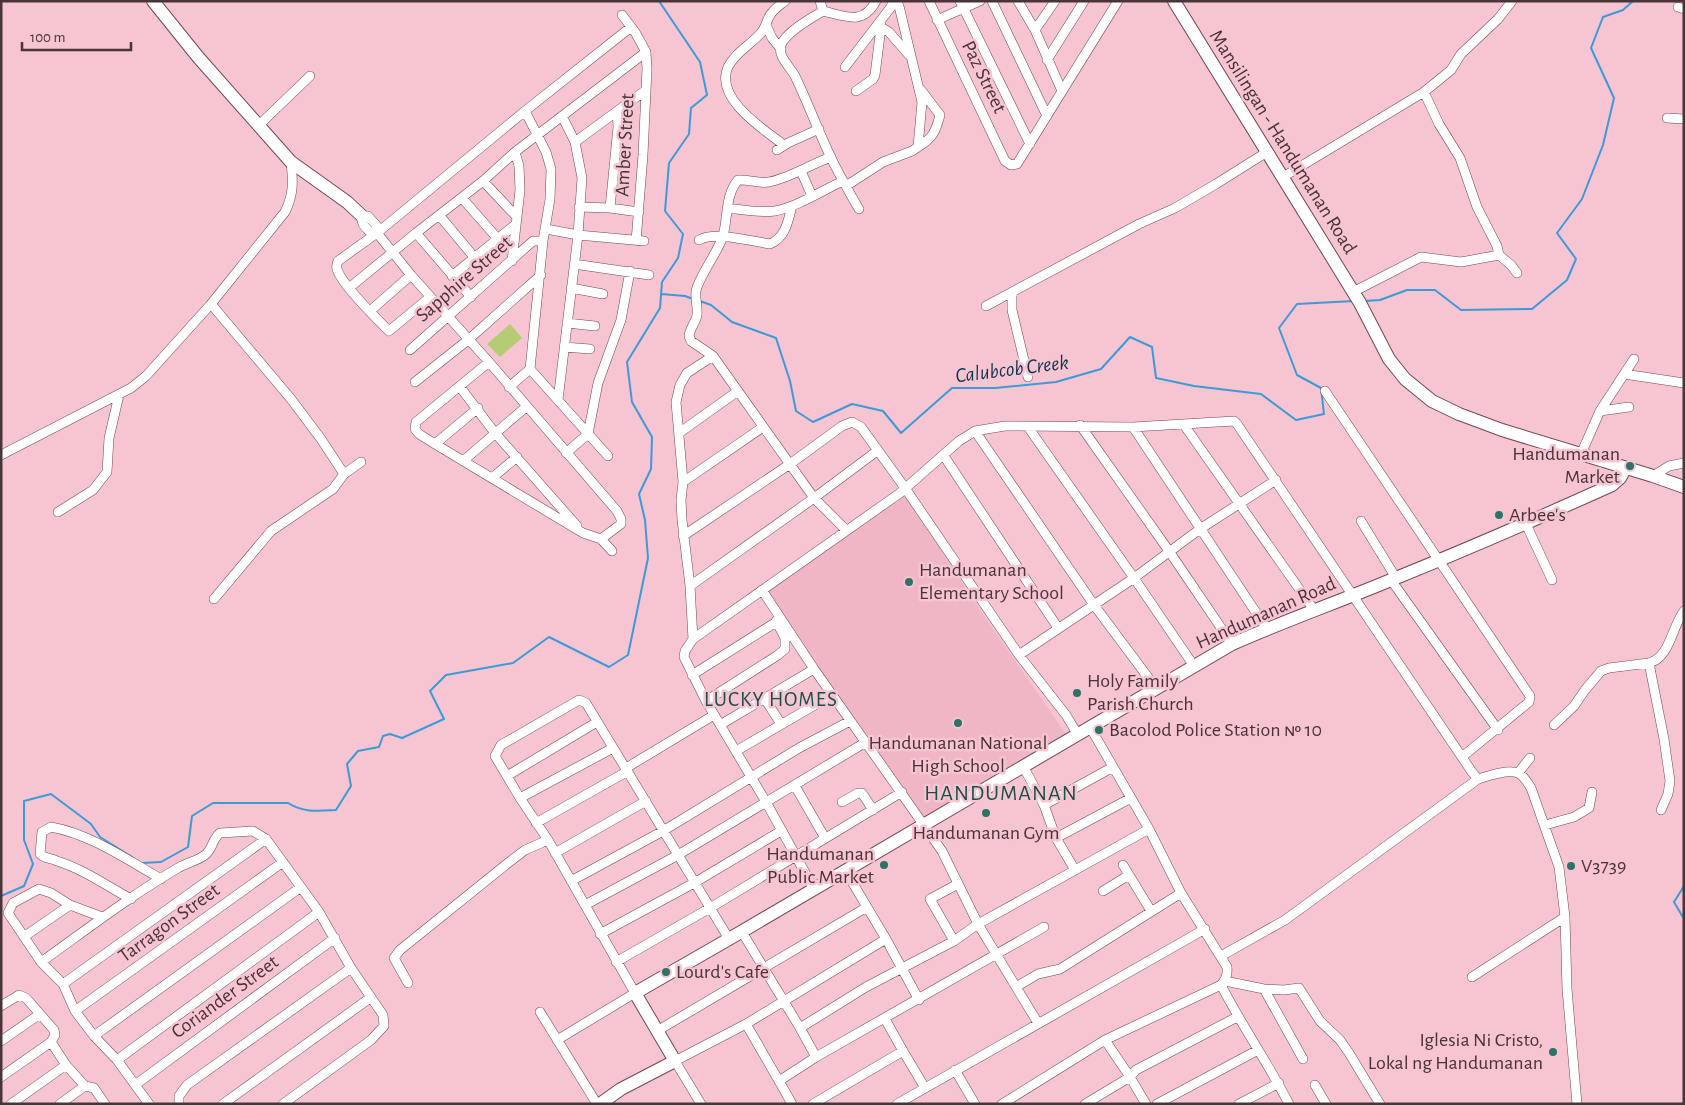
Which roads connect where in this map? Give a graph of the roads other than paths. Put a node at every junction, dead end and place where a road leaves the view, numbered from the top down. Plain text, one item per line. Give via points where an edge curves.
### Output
1 (153, 1) edge
2 (785, 1) edge
3 (820, 1) edge
4 (876, 1) edge
5 (894, 1) edge
6 (929, 1) edge
7 (980, 1) edge
8 (992, 1) edge
9 (1018, 1) edge
10 (1055, 1) edge
11 (1084, 1) edge
12 (1118, 1) edge
13 (1174, 1) edge
14 (1512, 1) edge
15 (962, 5) edge
16 (823, 11) junction
17 (622, 15) dead end
18 (938, 20) junction
19 (766, 25) junction
20 (880, 25) junction
21 (631, 27) junction
22 (1034, 30) junction
23 (781, 49) junction
24 (646, 52) junction
25 (910, 57) junction
26 (1047, 60) junction
27 (845, 67) dead end
28 (310, 76) dead end
29 (920, 88) junction
30 (646, 90) junction
31 (856, 91) dead end
32 (1062, 91) junction
33 (1424, 92) junction
34 (525, 111) junction
35 (617, 111) junction
36 (562, 116) junction
37 (1047, 116) junction
38 (1666, 118) dead end
39 (1684, 119) edge
40 (259, 125) junction
41 (819, 129) junction
42 (537, 135) junction
43 (575, 142) junction
44 (1030, 144) junction
45 (918, 147) junction
46 (515, 152) junction
47 (1267, 152) junction
48 (831, 157) junction
49 (291, 162) junction
50 (802, 170) junction
51 (1283, 177) junction
52 (483, 181) junction
53 (845, 184) junction
54 (812, 196) junction
55 (462, 198) junction
56 (792, 206) junction
57 (579, 207) junction
58 (610, 208) junction
59 (728, 208) junction
60 (858, 208) dead end
61 (639, 212) junction
62 (439, 215) junction
63 (362, 216) joint
64 (516, 220) junction
65 (546, 229) junction
66 (377, 233) junction
67 (416, 233) junction
68 (578, 235) junction
69 (723, 237) junction
70 (498, 239) junction
71 (699, 240) dead end
72 (544, 241) junction
73 (393, 252) junction
74 (1499, 255) junction
75 (474, 257) junction
76 (512, 261) junction
77 (574, 264) junction
78 (630, 271) junction
79 (1516, 273) dead end
80 (411, 275) junction
81 (541, 275) junction
82 (649, 275) dead end
83 (452, 276) junction
84 (349, 288) junction
85 (571, 288) junction
86 (1012, 292) junction
87 (603, 294) dead end
88 (430, 296) junction
89 (1356, 296) junction
90 (471, 297) junction
91 (211, 304) junction
92 (986, 306) dead end
93 (370, 311) junction
94 (447, 317) junction
95 (567, 323) junction
96 (595, 326) dead end
97 (468, 340) junction
98 (564, 347) junction
99 (590, 349) dead end
100 (410, 350) dead end
101 (714, 356) junction
102 (1634, 360) dead end
103 (489, 362) junction
104 (530, 369) junction
105 (1624, 374) junction
106 (1028, 377) dead end
107 (415, 382) dead end
108 (1684, 383) edge
109 (460, 387) junction
110 (509, 387) junction
111 (738, 391) junction
112 (1325, 391) dead end
113 (119, 395) junction
114 (558, 400) junction
115 (526, 407) junction
116 (1628, 407) dead end
117 (478, 408) junction
118 (1600, 411) junction
119 (1080, 425) junction
120 (1184, 425) junction
121 (763, 427) junction
122 (1028, 427) junction
123 (1133, 427) junction
124 (975, 431) junction
125 (496, 432) junction
126 (679, 433) junction
127 (588, 434) junction
128 (435, 444) junction
129 (877, 451) junction
130 (566, 453) junction
131 (1581, 454) junction
132 (1, 456) edge
133 (608, 456) dead end
134 (944, 456) junction
135 (517, 457) junction
136 (463, 461) junction
137 (361, 462) dead end
138 (1684, 463) edge
139 (790, 464) junction
140 (1625, 469) junction
141 (344, 474) junction
142 (1653, 476) junction
143 (492, 478) junction
144 (1276, 480) junction
145 (684, 482) junction
146 (1684, 487) edge
147 (905, 488) junction
148 (814, 498) junction
149 (1241, 504) junction
150 (58, 512) dead end
151 (1361, 521) dead end
152 (1526, 524) junction
153 (1200, 529) junction
154 (846, 530) junction
155 (583, 533) junction
156 (683, 536) junction
157 (601, 538) junction
158 (612, 551) dead end
159 (1169, 551) junction
160 (1438, 561) junction
161 (1134, 578) junction
162 (1394, 579) junction
163 (1552, 580) dead end
164 (690, 586) junction
165 (762, 590) junction
166 (1353, 595) junction
167 (214, 599) dead end
168 (1094, 605) junction
169 (1314, 610) junction
170 (1684, 611) edge
171 (779, 620) junction
172 (1058, 628) junction
173 (1266, 629) junction
174 (693, 639) junction
175 (1232, 644) junction
176 (1019, 655) junction
177 (1649, 662) junction
178 (1194, 666) junction
179 (814, 669) junction
180 (692, 675) junction
181 (1156, 688) junction
182 (832, 695) junction
183 (765, 699) junction
184 (706, 701) junction
185 (714, 715) junction
186 (850, 721) junction
187 (597, 722) junction
188 (781, 724) junction
189 (1554, 724) dead end
190 (720, 725) junction
191 (1090, 728) junction
192 (1498, 730) junction
193 (1078, 735) junction
194 (866, 742) junction
195 (613, 748) junction
196 (736, 751) junction
197 (1462, 758) junction
198 (1530, 758) dead end
199 (1023, 766) junction
200 (1113, 767) junction
201 (627, 769) junction
202 (1518, 773) junction
203 (507, 776) junction
204 (750, 777) junction
205 (1478, 778) junction
206 (795, 786) junction
207 (902, 792) junction
208 (1592, 792) dead end
209 (520, 798) junction
210 (1131, 798) junction
211 (646, 801) junction
212 (766, 802) junction
213 (842, 802) dead end
214 (1044, 805) junction
215 (873, 810) junction
216 (1661, 810) dead end
217 (536, 822) junction
218 (924, 824) junction
219 (1545, 825) junction
220 (1149, 829) junction
221 (781, 830) junction
222 (663, 831) junction
223 (825, 838) junction
224 (1056, 838) junction
225 (266, 839) junction
226 (548, 840) junction
227 (555, 853) junction
228 (678, 855) junction
229 (795, 856) junction
230 (283, 862) junction
231 (1123, 866) dead end
232 (845, 870) junction
233 (1075, 870) junction
234 (1130, 875) junction
235 (161, 879) junction
236 (571, 881) junction
237 (694, 883) junction
238 (958, 884) junction
239 (301, 887) junction
240 (814, 889) junction
241 (1103, 891) dead end
242 (1182, 893) junction
243 (131, 899) junction
244 (70, 905) junction
245 (585, 905) junction
246 (868, 907) junction
247 (710, 908) junction
248 (1151, 911) junction
249 (319, 912) junction
250 (102, 917) junction
251 (1566, 917) junction
252 (978, 924) junction
253 (1044, 927) dead end
254 (1205, 930) junction
255 (742, 932) junction
256 (600, 934) junction
257 (25, 936) junction
258 (335, 938) junction
259 (886, 939) junction
260 (729, 940) junction
261 (954, 942) junction
262 (996, 954) junction
263 (1221, 956) junction
264 (41, 962) junction
265 (616, 962) junction
266 (351, 968) junction
267 (902, 968) junction
268 (765, 969) junction
269 (1472, 977) dead end
270 (408, 983) dead end
271 (1223, 983) junction
272 (63, 984) junction
273 (1016, 987) junction
274 (1264, 989) junction
275 (635, 993) junction
276 (370, 998) junction
277 (783, 1000) junction
278 (919, 1000) junction
279 (1, 1006) edge
280 (76, 1012) junction
281 (540, 1012) dead end
282 (40, 1014) junction
283 (1237, 1017) junction
284 (884, 1019) junction
285 (1038, 1022) junction
286 (746, 1024) junction
287 (800, 1028) junction
288 (657, 1030) junction
289 (94, 1036) junction
290 (557, 1040) junction
291 (1105, 1040) junction
292 (1, 1042) edge
293 (52, 1042) junction
294 (1258, 1050) junction
295 (903, 1051) junction
296 (816, 1057) junction
297 (1303, 1059) dead end
298 (116, 1060) junction
299 (675, 1061) junction
300 (66, 1065) junction
301 (955, 1070) junction
302 (1130, 1076) junction
303 (1, 1078) edge
304 (779, 1081) junction
305 (1279, 1083) junction
306 (135, 1085) junction
307 (1315, 1085) dead end
308 (85, 1086) junction
309 (925, 1088) junction
310 (11, 1104) edge
311 (60, 1104) edge
312 (105, 1104) edge
313 (149, 1104) edge
314 (179, 1104) edge
315 (222, 1104) edge
316 (283, 1104) edge
317 (599, 1104) edge
318 (701, 1104) edge
319 (792, 1104) edge
320 (812, 1104) edge
321 (897, 1104) edge
322 (975, 1104) edge
323 (1002, 1104) edge
324 (1085, 1104) edge
325 (1146, 1104) edge
326 (1156, 1104) edge
327 (1239, 1104) edge
328 (1289, 1104) edge
329 (1326, 1104) edge
330 (1380, 1104) edge
331 (1577, 1104) edge

1 - 40 street
2 - 19 street via 774,10
3 - 16 street
4 - 16 street via 871,10 857,18
5 - 20 street
5 - 25 street via 899,6
6 - 18 street, Paz Street
7 - 15 street
8 - 37 street
9 - 22 street
10 - 22 street
11 - 26 street
12 - 32 street
13 - 47 street, Mansilingan - Handumanan Road
14 - 33 street via 1451,70
15 - 18 street
15 - 44 street
16 - 23 street via 787,37
17 - 21 street
18 - 44 street, Paz Street via 1005,161 1017,164
19 - 23 street
19 - 41 street via 729,66 726,87 731,98 780,148
20 - 25 street
20 - 27 street
20 - 31 street via 875,75
21 - 24 street
21 - 34 street
22 - 26 street
23 - 41 street
24 - 30 street, Amber Street
24 - 36 street
25 - 29 street
26 - 32 street
28 - 40 street
29 - 45 street
29 - 45 street via 940,115 936,131
30 - 35 street
30 - 61 street, Amber Street
32 - 37 street
33 - 51 street
33 - 74 street via 1460,158 1477,207
34 - 42 street
34 - 66 street
35 - 43 street
35 - 58 street
36 - 42 street
36 - 43 street
37 - 44 street
38 - 39 street
40 - 49 street
41 - 48 street
42 - 46 street
42 - 65 street via 551,169
43 - 57 street via 582,178
45 - 53 street
46 - 52 street
46 - 64 street via 520,175
47 - 51 street, Mansilingan - Handumanan Road
47 - 86 street via 1175,208
48 - 50 street
48 - 53 street
49 - 63 street
49 - 91 street via 291,200 285,212
50 - 54 street
50 - 59 street via 768,183 738,180 733,186
51 - 89 street, Mansilingan - Handumanan Road
52 - 55 street
52 - 64 street
53 - 54 street
53 - 60 street
54 - 56 street
55 - 62 street
55 - 70 street
56 - 59 street via 766,212
56 - 69 street via 782,236 770,244
57 - 58 street
57 - 68 street
58 - 61 street
59 - 69 street
61 - 68 street, Amber Street via 640,241
62 - 67 street
62 - 75 street
63 - 66 street via 364,226
64 - 70 street
64 - 76 street
65 - 68 street
65 - 72 street
66 - 73 street
66 - 84 street via 338,261 337,271
67 - 73 street
67 - 83 street
68 - 77 street
69 - 71 street
69 - 101 street via 696,292 697,317 688,336
70 - 75 street
72 - 76 street, Sapphire Street via 533,241
72 - 81 street
73 - 80 street
73 - 84 street
74 - 79 street
74 - 89 street via 1470,261 1421,257
75 - 83 street
76 - 90 street, Sapphire Street
77 - 78 street
77 - 85 street
78 - 82 street
78 - 127 street via 620,320 598,383
80 - 88 street
80 - 93 street
81 - 97 street
81 - 104 street
83 - 90 street
84 - 93 street
85 - 87 street
85 - 95 street
86 - 92 street
86 - 106 street via 1012,310
88 - 93 street via 388,331
88 - 94 street
89 - 131 street, Mansilingan - Handumanan Road via 1389,359 1404,379 1432,401 1495,427
90 - 94 street, Sapphire Street
91 - 113 street via 146,376
91 - 141 street via 291,399
94 - 97 street
94 - 100 street, Sapphire Street
95 - 96 street
95 - 98 street
97 - 103 street
97 - 107 street
98 - 99 street
98 - 114 street
101 - 111 street
101 - 126 street via 686,373 680,385 676,402
102 - 105 street
103 - 109 street
103 - 110 street
104 - 110 street
104 - 114 street
105 - 108 street
105 - 118 street
109 - 117 street
109 - 128 street via 416,422 415,429 419,434
110 - 115 street
111 - 121 street
111 - 126 street
112 - 160 street
113 - 132 street
113 - 150 street via 109,438 107,472 93,490
114 - 127 street
115 - 125 street
115 - 130 street
116 - 118 street
117 - 125 street
117 - 128 street
118 - 131 street
119 - 122 street
119 - 123 street
119 - 159 street
120 - 123 street
120 - 144 street via 1236,422
120 - 149 street
121 - 139 street
121 - 145 street
122 - 124 street via 1005,426
122 - 161 street
123 - 153 street
124 - 134 street
124 - 168 street
125 - 135 street
125 - 136 street
126 - 145 street
127 - 130 street
127 - 133 street
128 - 136 street
129 - 139 street via 861,427 852,422
129 - 147 street
129 - 148 street
130 - 157 street via 621,519 620,524
131 - 140 street, Mansilingan - Handumanan Road
134 - 147 street
134 - 172 street
135 - 143 street
135 - 155 street
136 - 143 street
137 - 141 street
138 - 142 street via 1669,466
139 - 148 street
139 - 156 street
140 - 142 street, Mansilingan - Handumanan Road
140 - 152 street, Handumanan Road via 1612,485
141 - 167 street via 334,489 271,531
142 - 146 street, Mansilingan - Handumanan Road
143 - 155 street
144 - 149 street
144 - 166 street
145 - 156 street via 681,500
147 - 154 street
147 - 176 street
148 - 154 street
148 - 164 street
149 - 153 street
149 - 169 street
151 - 162 street
152 - 160 street, Handumanan Road
152 - 163 street
153 - 159 street
153 - 173 street
154 - 165 street
155 - 157 street
156 - 164 street
157 - 158 street
159 - 161 street
159 - 175 street
160 - 162 street, Handumanan Road
160 - 192 street via 1530,696 1529,702
161 - 168 street
161 - 178 street
162 - 166 street, Handumanan Road
162 - 192 street
164 - 174 street
165 - 171 street
165 - 174 street
166 - 169 street, Handumanan Road
166 - 197 street
168 - 172 street
168 - 181 street
169 - 173 street, Handumanan Road
170 - 177 street via 1662,655
171 - 179 street
171 - 180 street
171 - 184 street via 785,648
172 - 176 street
173 - 175 street, Handumanan Road
174 - 180 street via 684,657
175 - 178 street, Handumanan Road
176 - 193 street
177 - 189 street via 1602,671 1574,706
177 - 216 street via 1670,781
178 - 181 street, Handumanan Road
179 - 182 street
179 - 183 street
180 - 184 street
181 - 191 street, Handumanan Road
182 - 186 street
182 - 188 street
183 - 188 street
183 - 190 street
184 - 185 street
185 - 190 street
185 - 201 street
186 - 194 street
186 - 204 street
187 - 195 street
187 - 203 street
187 - 203 street via 586,703 579,700 500,745 496,756
188 - 196 street
190 - 196 street
191 - 193 street, Handumanan Road
191 - 200 street
192 - 197 street
193 - 199 street, Handumanan Road
194 - 206 street
194 - 207 street
195 - 201 street
195 - 209 street
196 - 204 street
197 - 205 street
198 - 202 street
199 - 214 street
199 - 218 street, Handumanan Road
200 - 210 street
200 - 214 street
201 - 211 street
201 - 217 street
202 - 205 street
202 - 219 street via 1531,788
203 - 209 street
204 - 212 street
204 - 222 street
205 - 263 street via 1285,920
206 - 212 street
206 - 223 street
207 - 215 street
207 - 218 street
208 - 219 street via 1589,808 1583,813
209 - 217 street
210 - 220 street
210 - 224 street
211 - 222 street
211 - 227 street
212 - 221 street
212 - 228 street
213 - 215 street via 862,793
214 - 224 street
215 - 223 street
217 - 226 street
218 - 232 street, Handumanan Road
218 - 238 street
219 - 251 street via 1559,867
220 - 233 street
220 - 242 street
221 - 229 street
221 - 237 street
222 - 228 street
222 - 236 street
223 - 229 street
224 - 233 street
225 - 230 street
225 - 235 street via 253,830 220,833 215,836 206,855
225 - 272 street
226 - 227 street
226 - 270 street via 525,850 400,950 394,958
227 - 236 street
228 - 237 street
228 - 245 street
229 - 240 street
229 - 247 street
230 - 239 street
230 - 280 street, Tarragon Street
231 - 234 street
232 - 240 street, Handumanan Road
232 - 246 street
233 - 252 street
234 - 241 street
234 - 248 street
235 - 243 street
235 - 243 street via 94,841 50,827 42,832 40,854 43,857 72,867
236 - 245 street
237 - 247 street
237 - 256 street
238 - 252 street
238 - 261 street via 930,899
239 - 249 street
239 - 289 street
240 - 255 street, Handumanan Road
242 - 248 street
242 - 254 street
243 - 250 street
244 - 250 street
244 - 257 street
244 - 257 street via 39,889 13,903 8,913
245 - 256 street
246 - 259 street
246 - 268 street via 788,952
247 - 260 street
247 - 265 street
248 - 273 street via 1060,969 1038,974
249 - 258 street
249 - 298 street
250 - 264 street
251 - 269 street
251 - 331 street via 1567,990
252 - 261 street
252 - 262 street
253 - 262 street
254 - 263 street
254 - 285 street
255 - 260 street, Handumanan Road
255 - 268 street
256 - 265 street
257 - 264 street
258 - 266 street
258 - 306 street, Coriander Street
259 - 267 street
259 - 277 street
260 - 275 street, Handumanan Road
261 - 267 street
262 - 273 street
262 - 278 street
263 - 271 street via 1228,967
264 - 272 street
265 - 275 street
266 - 276 street
266 - 314 street via 187,1085 179,1096
267 - 278 street
267 - 287 street
268 - 277 street
268 - 288 street
271 - 274 street
271 - 283 street
271 - 291 street
272 - 280 street
273 - 285 street
274 - 297 street
274 - 330 street via 1297,987 1302,990 1320,1021 1349,1052
275 - 288 street
275 - 290 street
276 - 315 street
276 - 316 street via 383,1015 384,1026 371,1040
277 - 286 street
277 - 287 street
278 - 284 street
279 - 282 street via 19,995
280 - 289 street
281 - 290 street
282 - 292 street
282 - 293 street via 54,1030 56,1036
283 - 294 street
283 - 302 street
284 - 295 street
284 - 296 street
285 - 301 street
286 - 299 street
286 - 304 street
287 - 296 street
288 - 299 street
289 - 298 street
290 - 317 street
291 - 302 street
291 - 323 street
293 - 300 street
293 - 303 street
294 - 305 street
294 - 326 street
295 - 309 street
295 - 320 street
296 - 304 street
298 - 306 street
299 - 317 street
299 - 318 street
300 - 308 street
300 - 310 street
301 - 309 street
301 - 322 street
302 - 324 street
302 - 325 street
304 - 319 street
305 - 327 street
305 - 328 street
306 - 313 street
307 - 329 street
308 - 311 street
308 - 312 street via 94,1088
309 - 321 street

